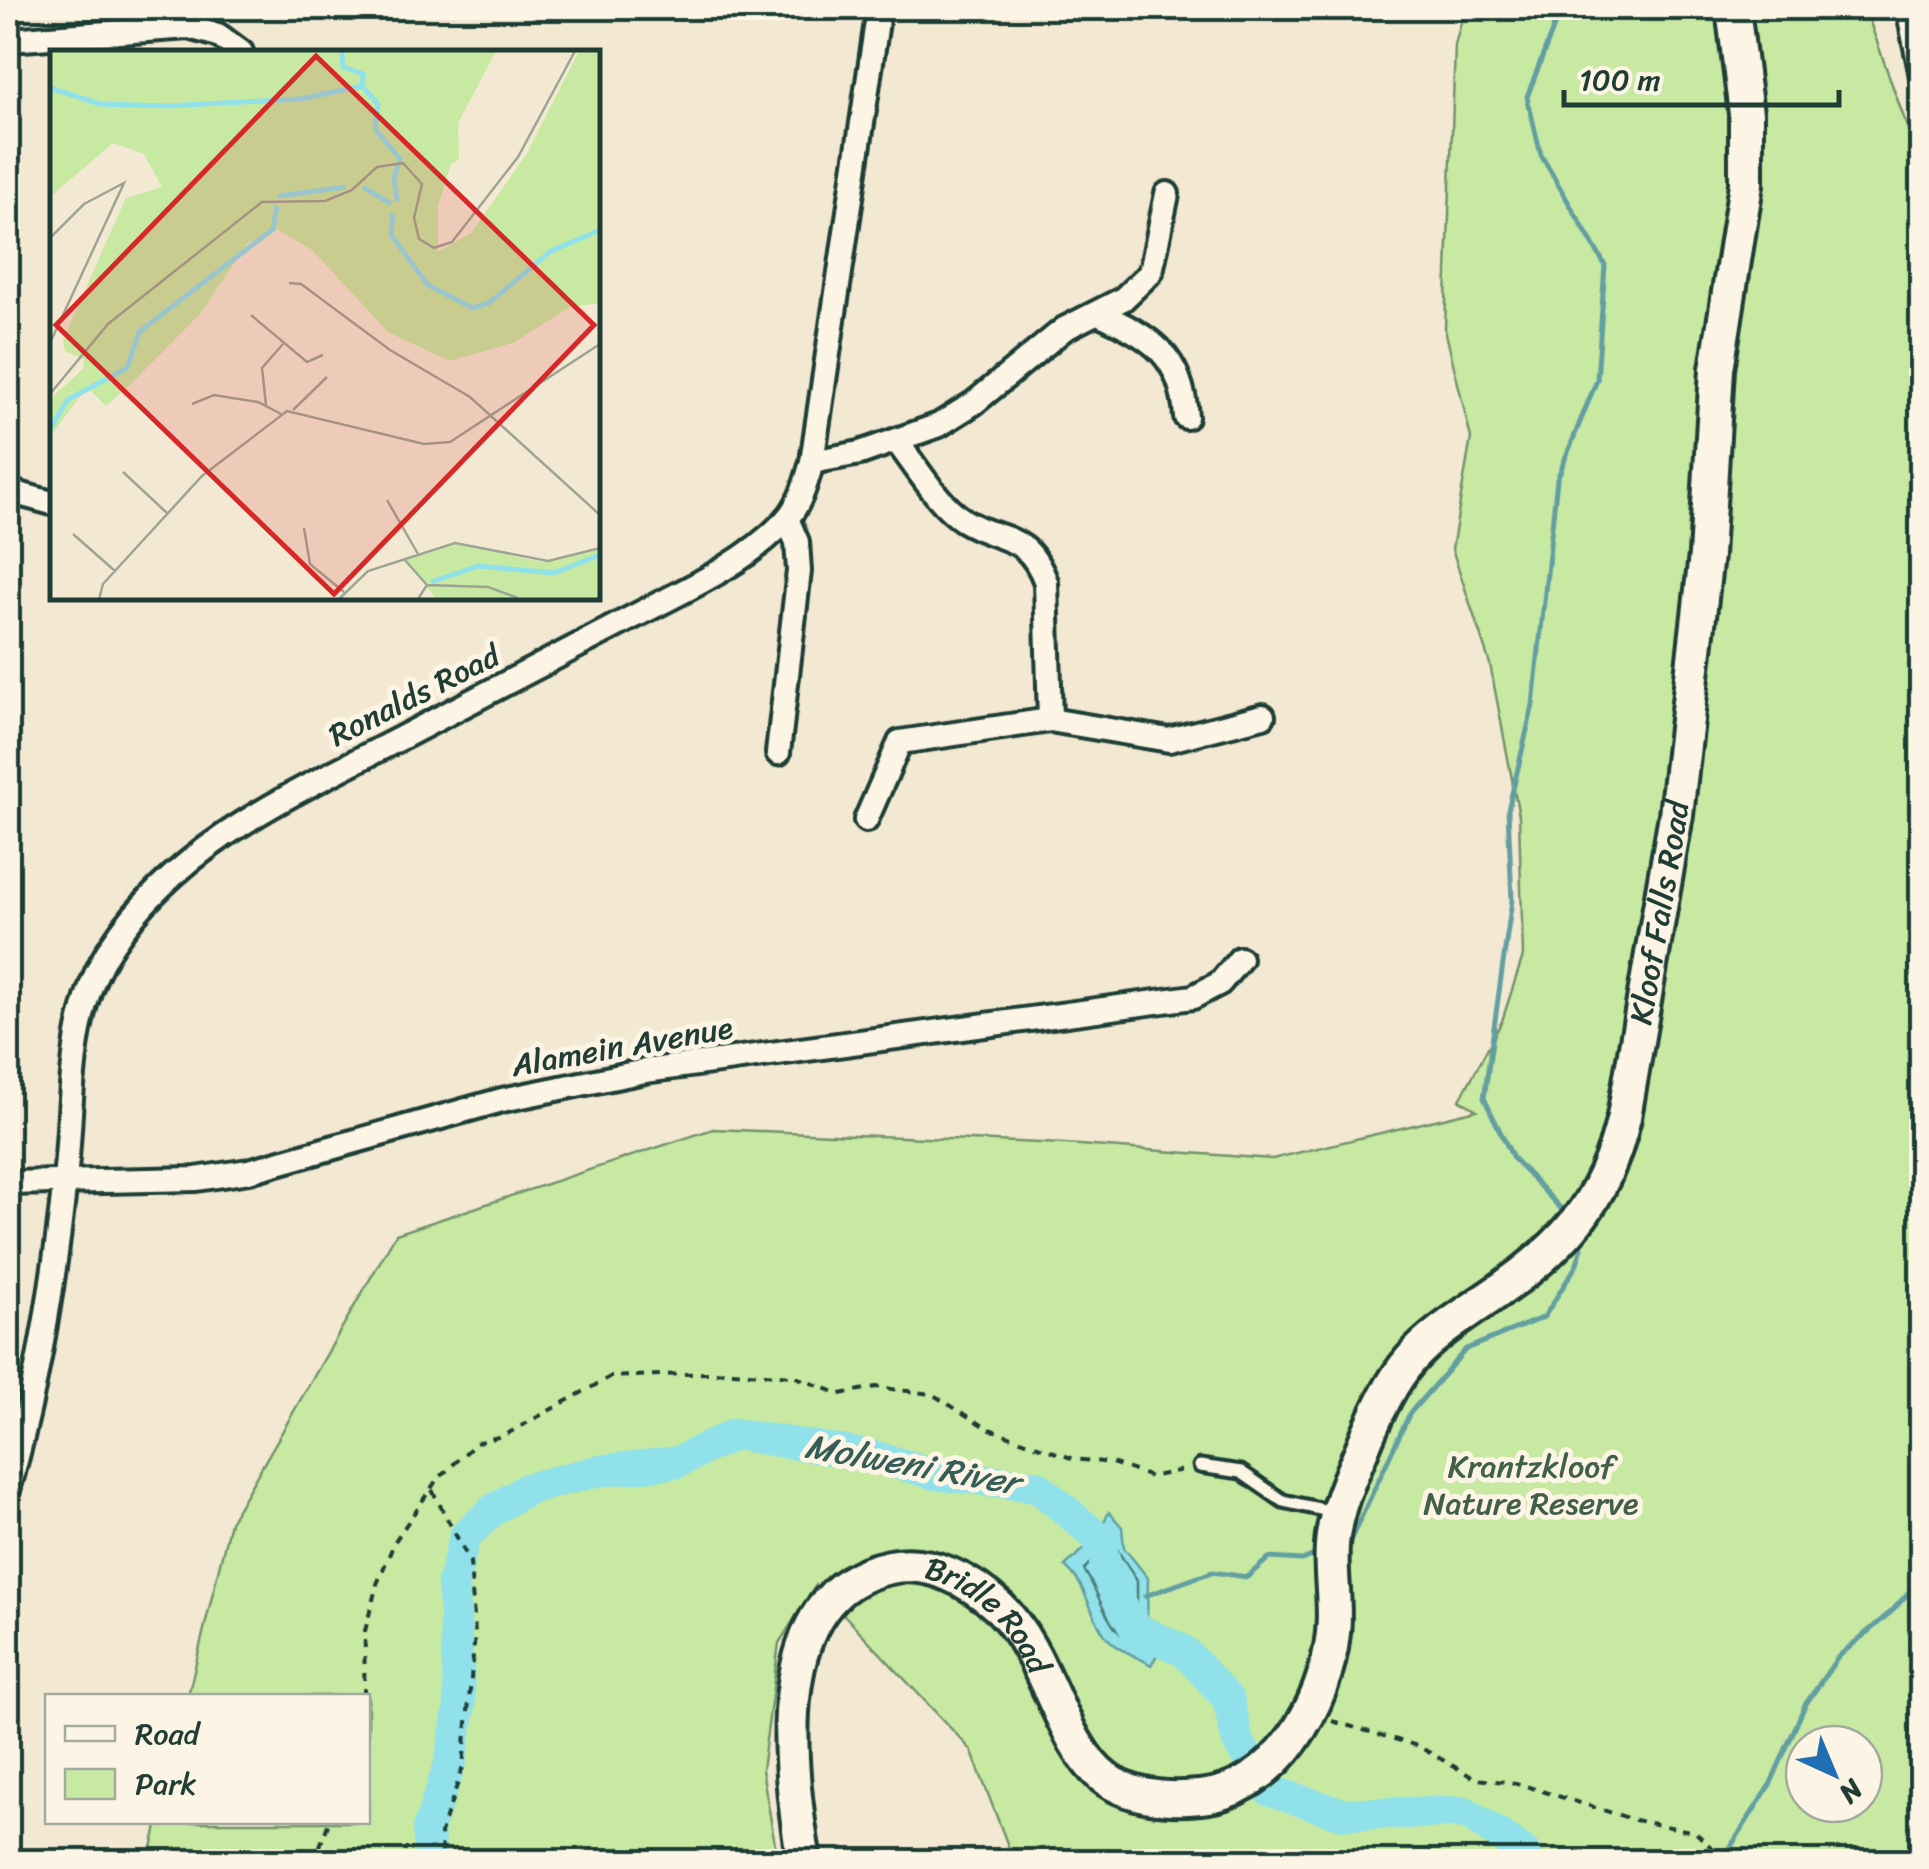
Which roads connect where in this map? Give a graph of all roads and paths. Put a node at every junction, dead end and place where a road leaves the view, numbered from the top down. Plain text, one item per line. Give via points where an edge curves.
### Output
1 (879, 8) edge
2 (1733, 8) edge
3 (1908, 8) edge
4 (8, 40) edge
5 (238, 50) edge
6 (1922, 76) edge
7 (1167, 194) dead end
8 (1098, 313) junction
9 (1186, 416) dead end
10 (897, 442) junction
11 (812, 462) junction
12 (8, 492) edge
13 (50, 502) edge
14 (787, 519) junction
15 (1264, 716) dead end
16 (1050, 720) junction
17 (778, 753) dead end
18 (866, 820) dead end
19 (1240, 960) dead end
20 (65, 1181) junction
21 (8, 1183) edge
22 (1200, 1466) joint
23 (431, 1489) junction
24 (8, 1490) edge
25 (1334, 1536) junction
26 (364, 1694) edge
27 (1315, 1704) junction
28 (328, 1824) edge
29 (314, 1862) edge
30 (442, 1862) edge
31 (804, 1862) edge
32 (1727, 1862) edge

1 - 11 street, Ronalds Road
2 - 25 main road, Kloof Falls Road via 1746,114 1742,222 1716,369 1706,555 1676,815 1615,1158 1563,1239 1434,1338 1394,1380
3 - 6 street
4 - 5 street via 189,27 218,35
7 - 8 street via 1151,272
8 - 9 street via 1164,352 1178,368
8 - 10 street via 1064,328 962,410
10 - 11 street
10 - 16 street via 963,520 1013,539 1039,563 1046,582
11 - 14 street, Ronalds Road
12 - 13 street
14 - 17 street via 798,542 799,571
14 - 20 street, Ronalds Road via 758,547 684,590 293,794 198,851 111,946 89,989 78,1026
15 - 16 street via 1169,740
16 - 18 street via 899,742
19 - 20 street, Alamein Avenue via 1220,983 1193,997 1147,1006 645,1071 502,1100 250,1172
20 - 21 street, Alamein Avenue
20 - 24 street, Ronalds Road via 34,1390
22 - 23 path via 1151,1477 1074,1459 986,1428 932,1394 876,1387 840,1394 793,1376 669,1373 610,1377 505,1435 476,1442
22 - 25 lane via 1241,1472
23 - 26 path via 394,1541 378,1584 365,1631
23 - 30 path via 470,1562 474,1634 463,1767 441,1833
25 - 27 main road, Kloof Falls Road via 1334,1632
27 - 31 main road, Bridle Road via 1256,1776 1224,1794 1172,1798 1127,1791 1105,1778 1077,1740 1030,1646 1000,1608 945,1572 874,1570 829,1599 809,1632 792,1704 792,1788
27 - 32 path via 1334,1723 1418,1746 1476,1779 1516,1783 1695,1832
28 - 29 path

